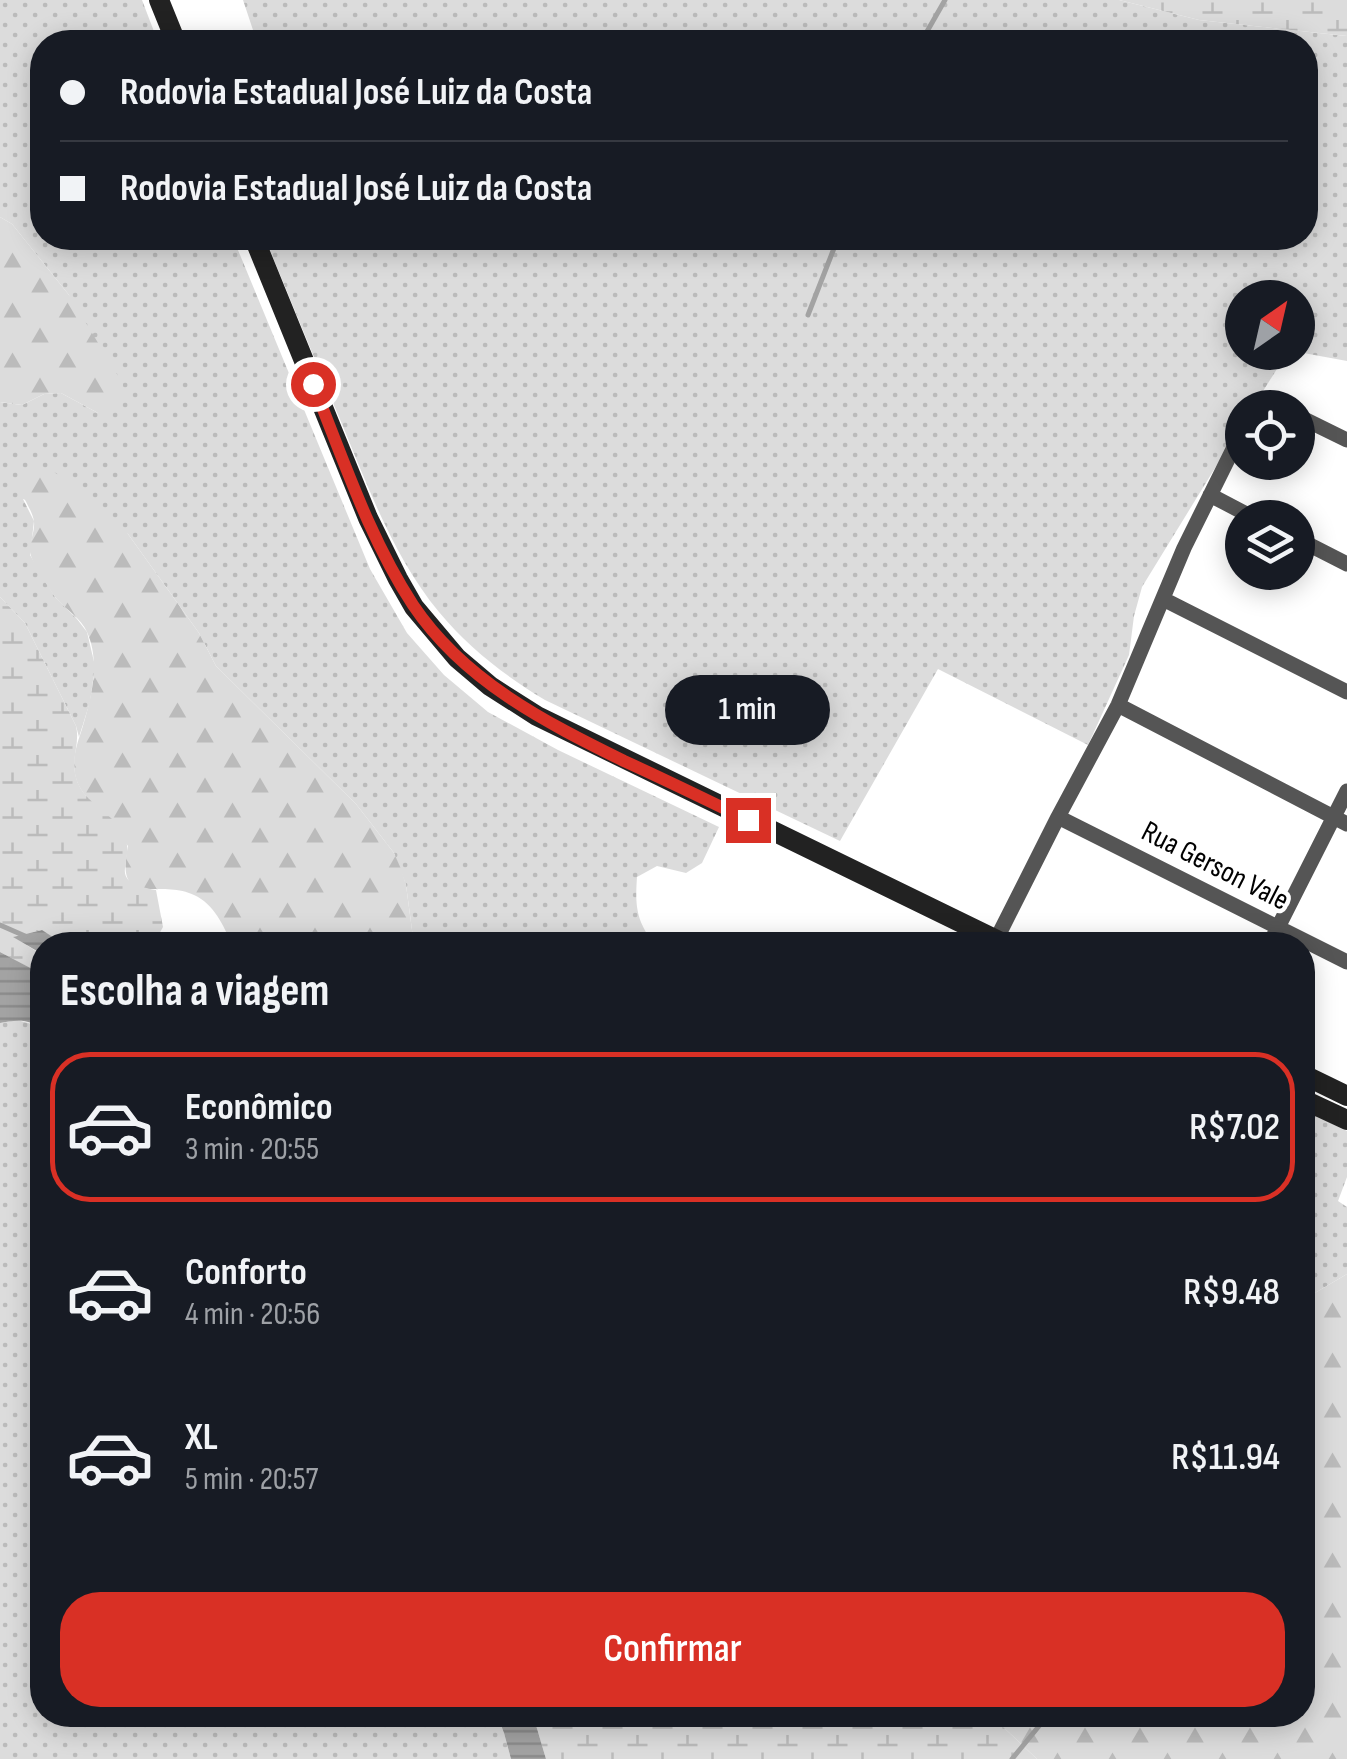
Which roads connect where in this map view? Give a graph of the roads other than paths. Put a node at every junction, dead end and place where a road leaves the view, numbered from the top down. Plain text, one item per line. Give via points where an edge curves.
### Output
1 (158, 0) edge
2 (171, 30) edge
3 (259, 250) edge
4 (1315, 424) edge
5 (1347, 440) edge
6 (1225, 466) edge
7 (1210, 496) junction
8 (1225, 504) edge
9 (1315, 548) edge
10 (1347, 564) edge
11 (1164, 599) junction
12 (1347, 692) edge
13 (1118, 705) junction
14 (1347, 791) edge
15 (1058, 817) junction
16 (1340, 820) edge
17 (1277, 928) junction
18 (981, 932) edge
19 (1006, 932) edge
20 (1275, 932) edge
21 (1285, 932) edge
22 (1315, 946) edge
23 (1347, 962) edge
24 (1315, 1080) edge
25 (1347, 1096) edge
26 (1315, 1105) edge
27 (1347, 1120) edge

1 - 2 main road
3 - 18 main road via 382,549 414,606 457,658 537,716
4 - 5 street
6 - 7 street
7 - 8 street
7 - 11 street
9 - 10 street
11 - 12 street
11 - 13 street
13 - 15 street
13 - 16 street
14 - 16 street
15 - 17 street, Rua Gerson Vale
15 - 19 street
16 - 17 street
17 - 20 street
17 - 21 street, Rua Gerson Vale
22 - 23 street, Rua Gerson Vale
24 - 25 main road
26 - 27 main road

